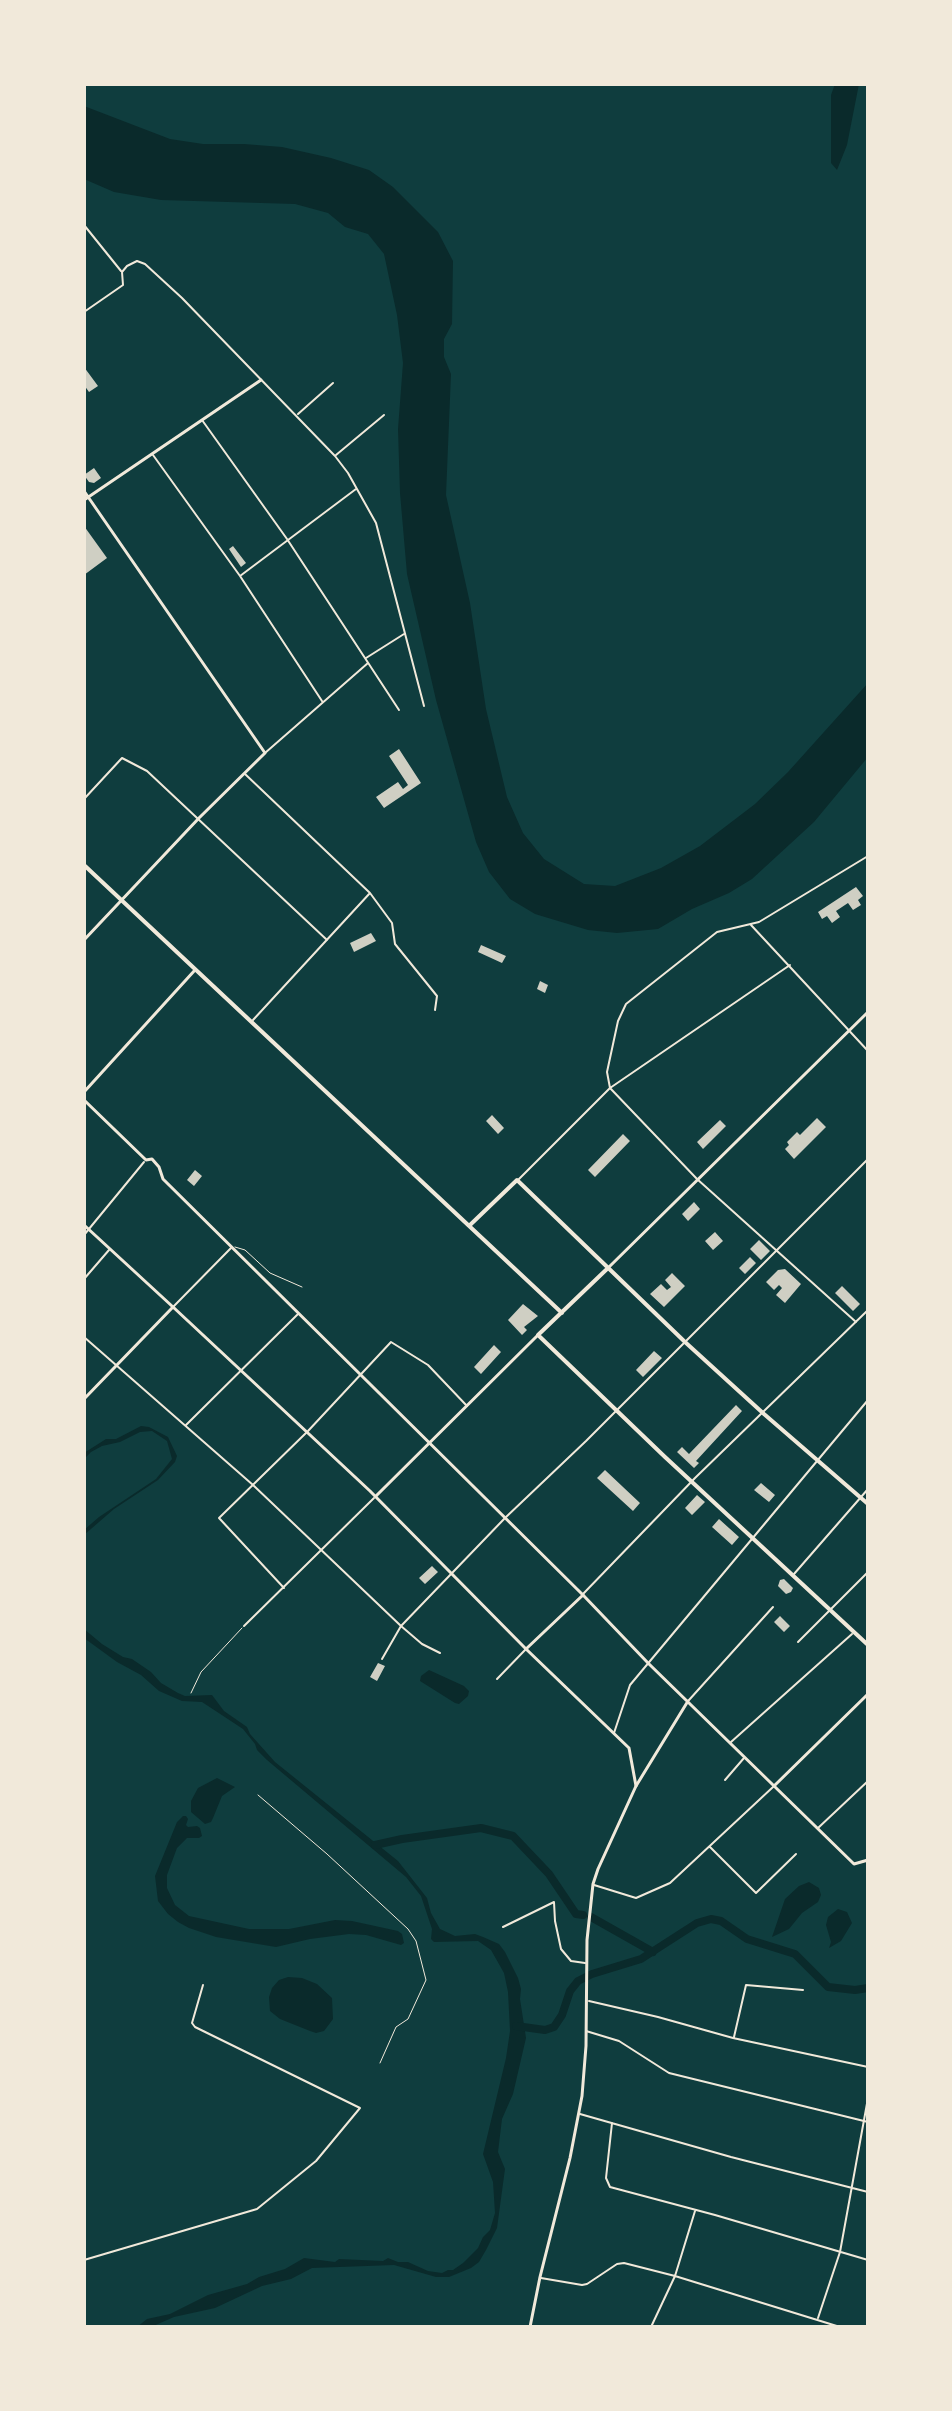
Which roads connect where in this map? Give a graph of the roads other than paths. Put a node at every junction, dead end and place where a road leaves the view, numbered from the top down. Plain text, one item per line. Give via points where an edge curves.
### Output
1 (84, 225) edge
2 (122, 272) junction
3 (84, 312) edge
4 (261, 380) junction
5 (333, 383) dead end
6 (297, 415) junction
7 (384, 415) dead end
8 (202, 420) junction
9 (152, 454) junction
10 (335, 456) junction
11 (357, 488) junction
12 (84, 491) edge
13 (86, 498) edge
14 (288, 540) junction
15 (240, 576) junction
16 (405, 633) junction
17 (366, 658) junction
18 (369, 663) junction
19 (322, 701) junction
20 (424, 706) dead end
21 (399, 710) dead end
22 (265, 753) junction
23 (244, 773) junction
24 (84, 799) edge
25 (199, 818) junction
26 (868, 856) edge
27 (84, 865) edge
28 (370, 893) junction
29 (122, 901) junction
30 (751, 924) junction
31 (84, 940) edge
32 (327, 940) junction
33 (790, 965) junction
34 (196, 969) junction
35 (435, 1010) dead end
36 (868, 1012) edge
37 (252, 1021) junction
38 (848, 1031) junction
39 (868, 1051) edge
40 (610, 1088) junction
41 (84, 1092) edge
42 (84, 1100) edge
43 (868, 1159) edge
44 (146, 1160) junction
45 (697, 1179) junction
46 (517, 1180) junction
47 (84, 1225) edge
48 (470, 1225) junction
49 (89, 1230) junction
50 (84, 1235) edge
51 (233, 1246) junction
52 (110, 1249) junction
53 (777, 1250) junction
54 (608, 1268) junction
55 (84, 1279) edge
56 (302, 1287) dead end
57 (173, 1307) junction
58 (868, 1310) edge
59 (562, 1313) junction
60 (298, 1314) junction
61 (856, 1322) junction
62 (538, 1335) junction
63 (84, 1337) edge
64 (685, 1342) junction
65 (116, 1365) junction
66 (242, 1370) junction
67 (360, 1375) junction
68 (84, 1399) edge
69 (868, 1400) edge
70 (467, 1406) junction
71 (617, 1411) junction
72 (764, 1414) junction
73 (185, 1426) junction
74 (308, 1431) junction
75 (429, 1444) junction
76 (817, 1460) junction
77 (692, 1482) junction
78 (253, 1485) junction
79 (868, 1489) edge
80 (376, 1496) junction
81 (861, 1498) junction
82 (868, 1504) edge
83 (505, 1518) junction
84 (752, 1537) junction
85 (322, 1551) junction
86 (451, 1572) junction
87 (868, 1572) edge
88 (793, 1575) junction
89 (284, 1588) junction
90 (583, 1595) junction
91 (773, 1607) dead end
92 (830, 1609) junction
93 (244, 1626) joint
94 (401, 1626) junction
95 (854, 1632) junction
96 (798, 1642) dead end
97 (868, 1645) edge
98 (526, 1649) junction
99 (440, 1653) dead end
100 (382, 1659) dead end
101 (648, 1663) junction
102 (497, 1679) dead end
103 (191, 1693) dead end
104 (868, 1694) edge
105 (688, 1701) junction
106 (614, 1733) junction
107 (731, 1742) junction
108 (745, 1757) junction
109 (725, 1780) dead end
110 (868, 1781) edge
111 (636, 1786) junction
112 (774, 1786) junction
113 (817, 1829) junction
114 (709, 1846) junction
115 (796, 1854) dead end
116 (868, 1860) edge
117 (593, 1884) junction
118 (503, 1927) dead end
119 (586, 1963) junction
120 (203, 1985) dead end
121 (803, 1990) dead end
122 (586, 2000) junction
123 (586, 2031) junction
124 (733, 2038) junction
125 (868, 2067) edge
126 (868, 2098) edge
127 (579, 2114) junction
128 (866, 2122) edge
129 (612, 2123) junction
130 (852, 2187) junction
131 (868, 2192) edge
132 (695, 2210) junction
133 (840, 2252) junction
134 (84, 2260) edge
135 (868, 2260) edge
136 (675, 2276) junction
137 (540, 2277) junction
138 (818, 2319) junction
139 (530, 2327) edge
140 (651, 2327) edge
141 (840, 2327) edge

1 - 2 street
2 - 3 street via 123,285
2 - 4 street via 137,261 145,264
4 - 6 street
4 - 8 street
5 - 6 street
6 - 10 street
7 - 10 street
8 - 9 street
8 - 14 street
9 - 13 street
9 - 15 street
10 - 11 street
11 - 14 street
11 - 16 street via 376,523
12 - 13 street
13 - 22 street
14 - 15 street
14 - 17 street
15 - 19 street
16 - 17 street
16 - 20 street
17 - 18 street
18 - 19 street
18 - 21 street
19 - 22 street
22 - 23 street
23 - 25 street
23 - 28 street
24 - 25 street via 122,758 145,770
25 - 29 street
25 - 32 street
26 - 30 street
27 - 29 main road
28 - 32 street
28 - 35 street via 392,923 395,944 437,996
29 - 31 street
29 - 34 main road
30 - 33 street
30 - 40 street via 717,932 626,1004 607,1072
32 - 37 street
33 - 38 street
33 - 40 street
34 - 37 main road
34 - 41 street
36 - 38 street
37 - 48 main road
38 - 39 street
38 - 45 street
40 - 45 street
40 - 46 street
42 - 44 street
43 - 53 street
44 - 49 street
44 - 51 street via 152,1159 163,1179
45 - 53 street
45 - 54 street
46 - 48 main road
46 - 54 main road
47 - 49 street
48 - 59 main road
49 - 50 street
49 - 52 street
51 - 56 lane via 270,1273
51 - 57 street
51 - 60 street
52 - 55 street
52 - 57 street
53 - 61 street
53 - 64 street
54 - 59 main road
54 - 64 main road
57 - 65 street
57 - 66 street
58 - 61 street
59 - 62 main road
60 - 66 street
60 - 67 street
61 - 72 street
62 - 70 street
62 - 71 main road
63 - 65 street
64 - 71 street
64 - 72 main road
65 - 68 street
65 - 73 street
66 - 73 street
66 - 74 street
67 - 70 street via 391,1342 428,1365
67 - 74 street
67 - 75 street
69 - 76 street
70 - 75 street
71 - 77 main road
71 - 83 street
72 - 76 main road
72 - 77 street
73 - 78 street
74 - 78 street
74 - 80 street
75 - 80 street
75 - 83 street
76 - 81 main road
76 - 84 street
77 - 84 main road
77 - 90 street
78 - 85 street
78 - 89 street via 219,1518
79 - 81 street
80 - 85 street
80 - 86 street
81 - 82 main road
81 - 88 street
83 - 86 street
83 - 90 street
84 - 88 main road
84 - 101 street
85 - 89 street
85 - 94 street
86 - 94 street
86 - 98 street
87 - 92 street
88 - 92 main road
89 - 93 street
90 - 98 street
90 - 101 street
91 - 105 street
92 - 95 main road
92 - 96 street
93 - 103 lane via 201,1672
94 - 99 street
94 - 100 street
95 - 97 main road
95 - 107 street
98 - 102 street
98 - 106 street
101 - 105 street
101 - 106 street via 630,1685
104 - 112 street
105 - 107 street
105 - 111 street
106 - 111 street via 629,1748
107 - 108 street
108 - 109 street
108 - 112 street
110 - 113 street
111 - 117 street
112 - 113 street
112 - 114 street
113 - 116 street via 854,1864
114 - 115 street via 756,1893
114 - 117 street via 670,1883 636,1898
117 - 119 street
118 - 119 street via 554,1902 561,1949 571,1961
119 - 122 street
120 - 134 street via 195,2027 360,2108 316,2161 257,2209
121 - 124 street via 746,1985
122 - 123 street
122 - 124 street
123 - 127 street
123 - 128 street via 619,2041 669,2073
124 - 125 street
126 - 128 street
127 - 129 street
127 - 137 street
128 - 130 street
129 - 130 street
129 - 132 street via 606,2174 610,2187
130 - 131 street
130 - 133 street
132 - 133 street
132 - 136 street
133 - 135 street
133 - 138 street
136 - 137 street via 624,2263 582,2285
136 - 138 street
136 - 140 street
137 - 139 street
138 - 141 street

